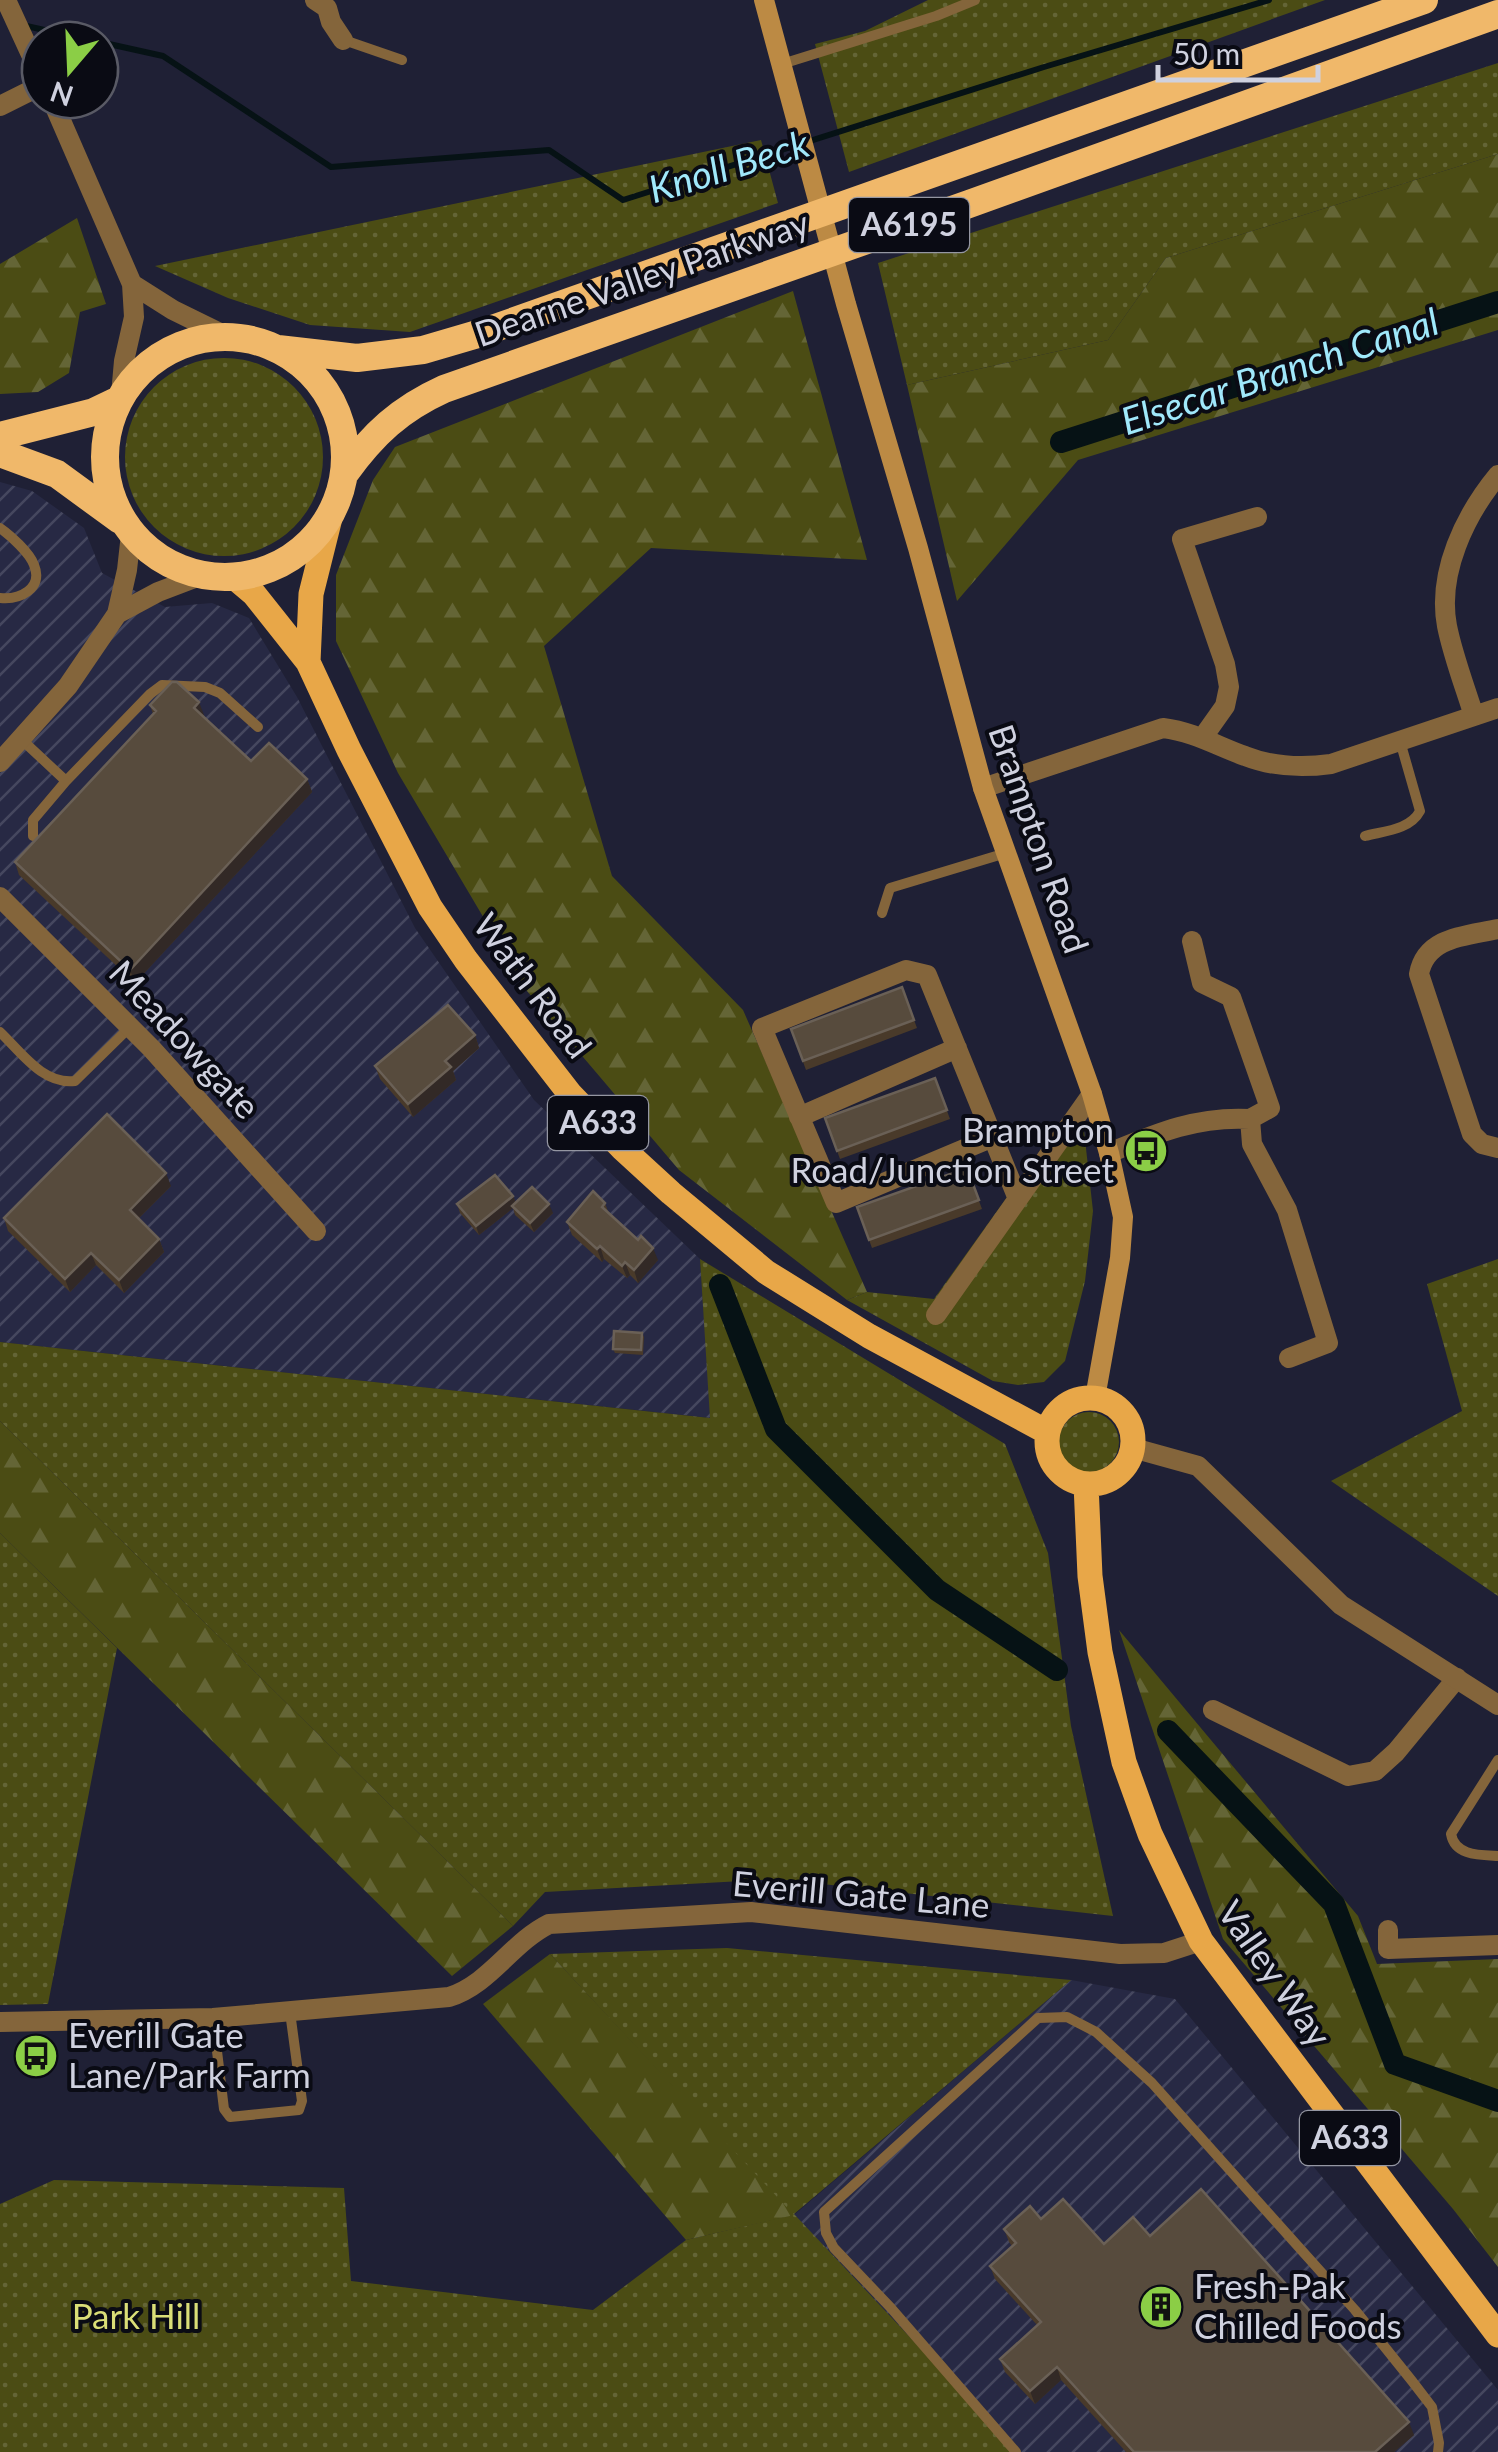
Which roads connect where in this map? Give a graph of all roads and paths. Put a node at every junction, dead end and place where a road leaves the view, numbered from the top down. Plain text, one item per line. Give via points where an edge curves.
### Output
1 (6, 0) edge
2 (764, 0) edge
3 (975, 0) edge
4 (1424, 0) edge
5 (324, 3) edge
6 (1498, 14) edge
7 (20, 30) edge
8 (343, 40) joint
9 (402, 60) dead end
10 (782, 64) junction
11 (61, 120) edge
12 (132, 284) junction
13 (228, 336) junction
14 (278, 349) junction
15 (119, 398) junction
16 (0, 436) edge
17 (0, 453) edge
18 (344, 474) junction
19 (1498, 476) edge
20 (1257, 517) dead end
21 (330, 518) junction
22 (0, 528) edge
23 (126, 528) junction
24 (200, 576) junction
25 (235, 578) junction
26 (0, 598) edge
27 (117, 614) junction
28 (308, 662) junction
29 (1498, 708) edge
30 (1474, 716) junction
31 (258, 727) dead end
32 (1203, 737) junction
33 (22, 739) junction
34 (1400, 741) junction
35 (0, 762) edge
36 (66, 781) junction
37 (983, 788) junction
38 (33, 836) edge
39 (1365, 836) dead end
40 (1006, 853) junction
41 (0, 897) edge
42 (882, 914) dead end
43 (1498, 929) edge
44 (1192, 941) dead end
45 (130, 1027) junction
46 (0, 1032) edge
47 (957, 1048) junction
48 (1092, 1094) junction
49 (799, 1116) junction
50 (1250, 1119) junction
51 (993, 1136) junction
52 (1498, 1148) edge
53 (1109, 1152) junction
54 (1018, 1199) junction
55 (316, 1231) dead end
56 (949, 1309) dead end
57 (1289, 1358) dead end
58 (1096, 1398) junction
59 (1047, 1432) junction
60 (1133, 1448) junction
61 (1086, 1484) junction
62 (1457, 1678) junction
63 (1498, 1705) edge
64 (1213, 1710) dead end
65 (1498, 1760) edge
66 (1498, 1856) edge
67 (1388, 1930) dead end
68 (1201, 1941) junction
69 (1498, 1946) edge
70 (290, 2012) junction
71 (213, 2018) junction
72 (0, 2022) edge
73 (1498, 2335) edge
74 (1016, 2452) edge
75 (1438, 2452) edge

1 - 7 street
2 - 10 main road, Brampton Road
3 - 10 lane
4 - 14 highway, Dearne Valley Parkway / A6195 via 480,334 357,358
5 - 8 street
6 - 18 highway, Dearne Valley Parkway / A6195 via 444,388 385,425
8 - 9 lane
10 - 37 main road, Brampton Road
11 - 12 street
12 - 13 street
12 - 15 street via 134,317
13 - 14 highway, A6195
13 - 15 highway, A6195 via 166,352 140,370
14 - 18 highway, A6195 via 304,366 338,414
15 - 16 highway, A6195 via 94,412
15 - 23 highway, A6195 via 108,425 105,474
17 - 23 highway, A6195 via 57,474
18 - 21 highway, A6195
19 - 30 street via 1470,513 1446,602
20 - 32 street via 1182,539 1229,687 1225,706
21 - 25 highway, A6195 via 290,560
21 - 28 main road, Wath Road / A633 via 311,594
22 - 26 lane via 35,566 28,592
23 - 24 highway, A6195 via 151,553
23 - 27 street via 127,570
24 - 25 highway, A6195
24 - 27 street
25 - 28 main road, Wath Road / A633
27 - 33 street
28 - 59 main road, Wath Road / A633 via 430,907 570,1094 670,1193 766,1272
29 - 30 street
30 - 34 street
31 - 36 lane via 220,693 162,685
32 - 34 street via 1246,757 1304,768
32 - 37 street via 1163,728
33 - 35 street
33 - 36 lane
34 - 39 lane via 1420,811 1407,825
36 - 38 lane via 33,820
37 - 40 main road, Brampton Road
40 - 42 lane via 890,888
40 - 48 main road, Brampton Road
41 - 45 street, Meadowgate
43 - 52 street via 1442,942 1422,960 1419,974 1472,1134
44 - 50 street via 1202,983 1231,998 1270,1108
45 - 46 lane via 67,1082 44,1074
45 - 55 street, Meadowgate
47 - 49 street
47 - 49 street via 927,975 906,970 762,1028
47 - 51 street
48 - 53 main road, Brampton Road
48 - 54 street
49 - 51 street via 836,1203
50 - 53 street via 1172,1127
50 - 57 street via 1252,1144 1287,1210 1328,1343
51 - 54 street
53 - 58 main road, Brampton Road via 1123,1217
54 - 56 street
58 - 59 main road via 1059,1410
58 - 60 main road via 1120,1410
59 - 61 main road via 1046,1447 1060,1473
60 - 61 main road via 1122,1471
60 - 62 street via 1198,1466 1341,1606
61 - 68 main road, Valley Way / A633 via 1100,1652 1124,1762
62 - 63 street
62 - 64 street via 1376,1771 1348,1776
65 - 66 lane via 1451,1834 1461,1850
67 - 69 street via 1388,1949
68 - 70 street, Everill Gate Lane via 1164,1953 1120,1954 750,1912 549,1924 466,1992
68 - 73 main road, Valley Way / A633
70 - 71 street, Everill Gate Lane
70 - 71 lane via 299,2110 230,2117
71 - 72 street, Everill Gate Lane
74 - 75 lane via 834,2248 824,2212 1038,2018 1068,2017 1096,2032 1152,2083 1354,2310 1432,2407

